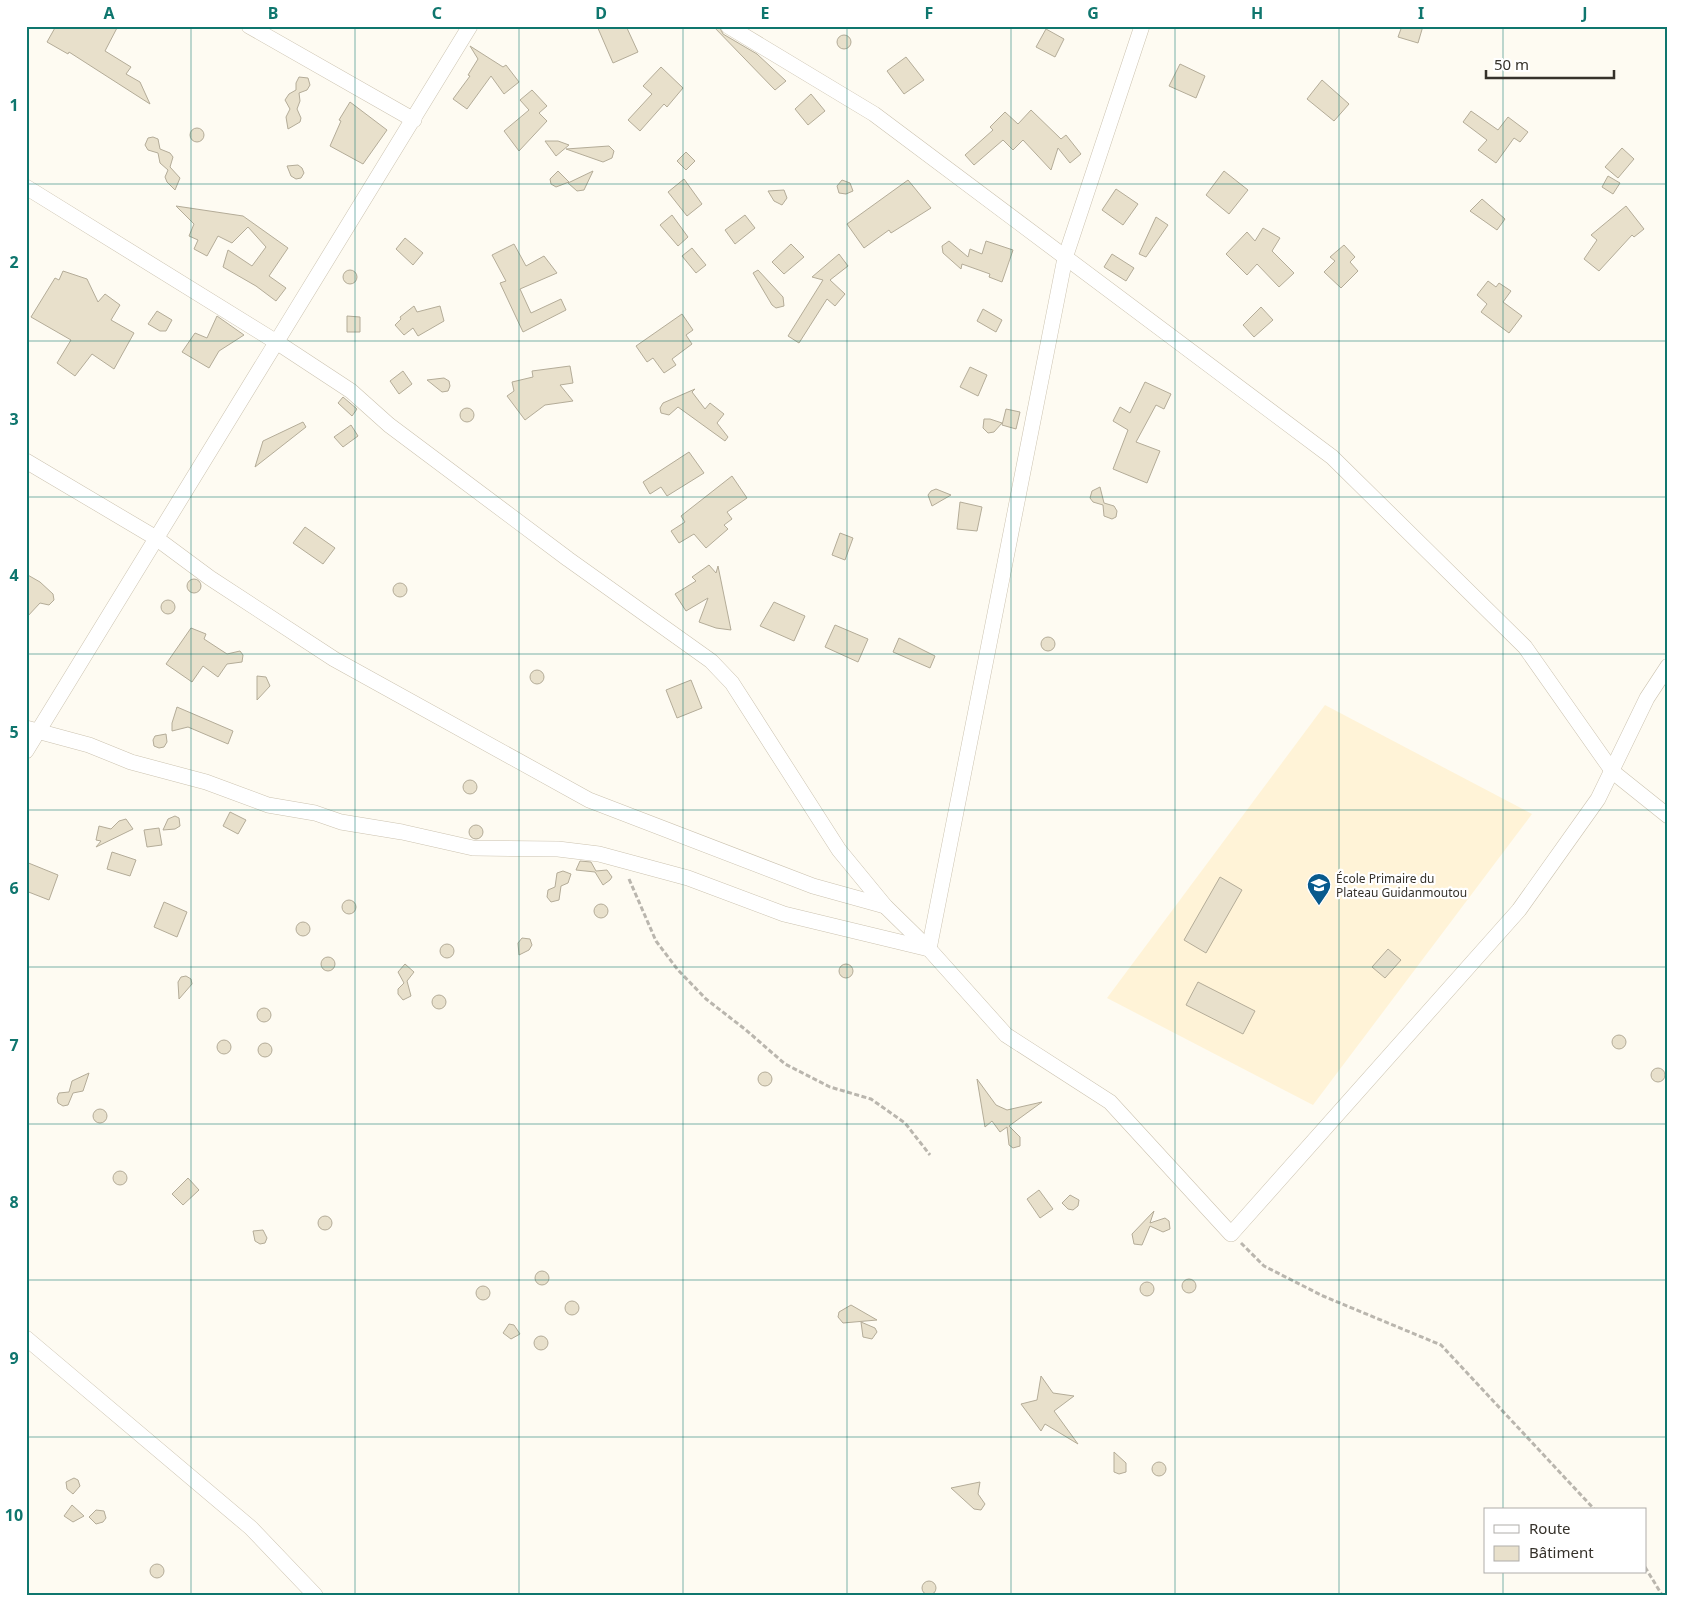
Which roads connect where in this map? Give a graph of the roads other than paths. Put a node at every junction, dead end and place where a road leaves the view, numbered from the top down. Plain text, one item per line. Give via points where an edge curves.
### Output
1 (249, 26) edge
2 (470, 26) edge
3 (728, 26) edge
4 (1142, 26) edge
5 (414, 120) junction
6 (26, 187) edge
7 (1065, 258) junction
8 (278, 343) junction
9 (26, 461) edge
10 (156, 538) junction
11 (1668, 666) edge
12 (32, 730) edge
13 (26, 751) edge
14 (1613, 772) junction
15 (1668, 816) edge
16 (885, 906) junction
17 (929, 949) junction
18 (26, 1338) edge
19 (315, 1595) edge

1 - 5 street
2 - 5 street
3 - 7 street via 874,114
4 - 7 street
5 - 8 street
6 - 8 street
7 - 14 street via 1332,458 1525,647
7 - 17 street
8 - 10 street
8 - 16 street via 352,391 389,425 711,661 732,683 839,850
9 - 10 street
10 - 12 street
10 - 16 street via 210,578 334,659 589,800 813,886
11 - 14 street via 1647,698
12 - 13 street
12 - 17 street via 206,782 268,805 473,848 558,849 599,854 688,878 784,914
14 - 15 street
14 - 17 street via 1598,800 1519,910 1232,1234 1110,1102 1006,1035
16 - 17 street
18 - 19 street via 251,1528

